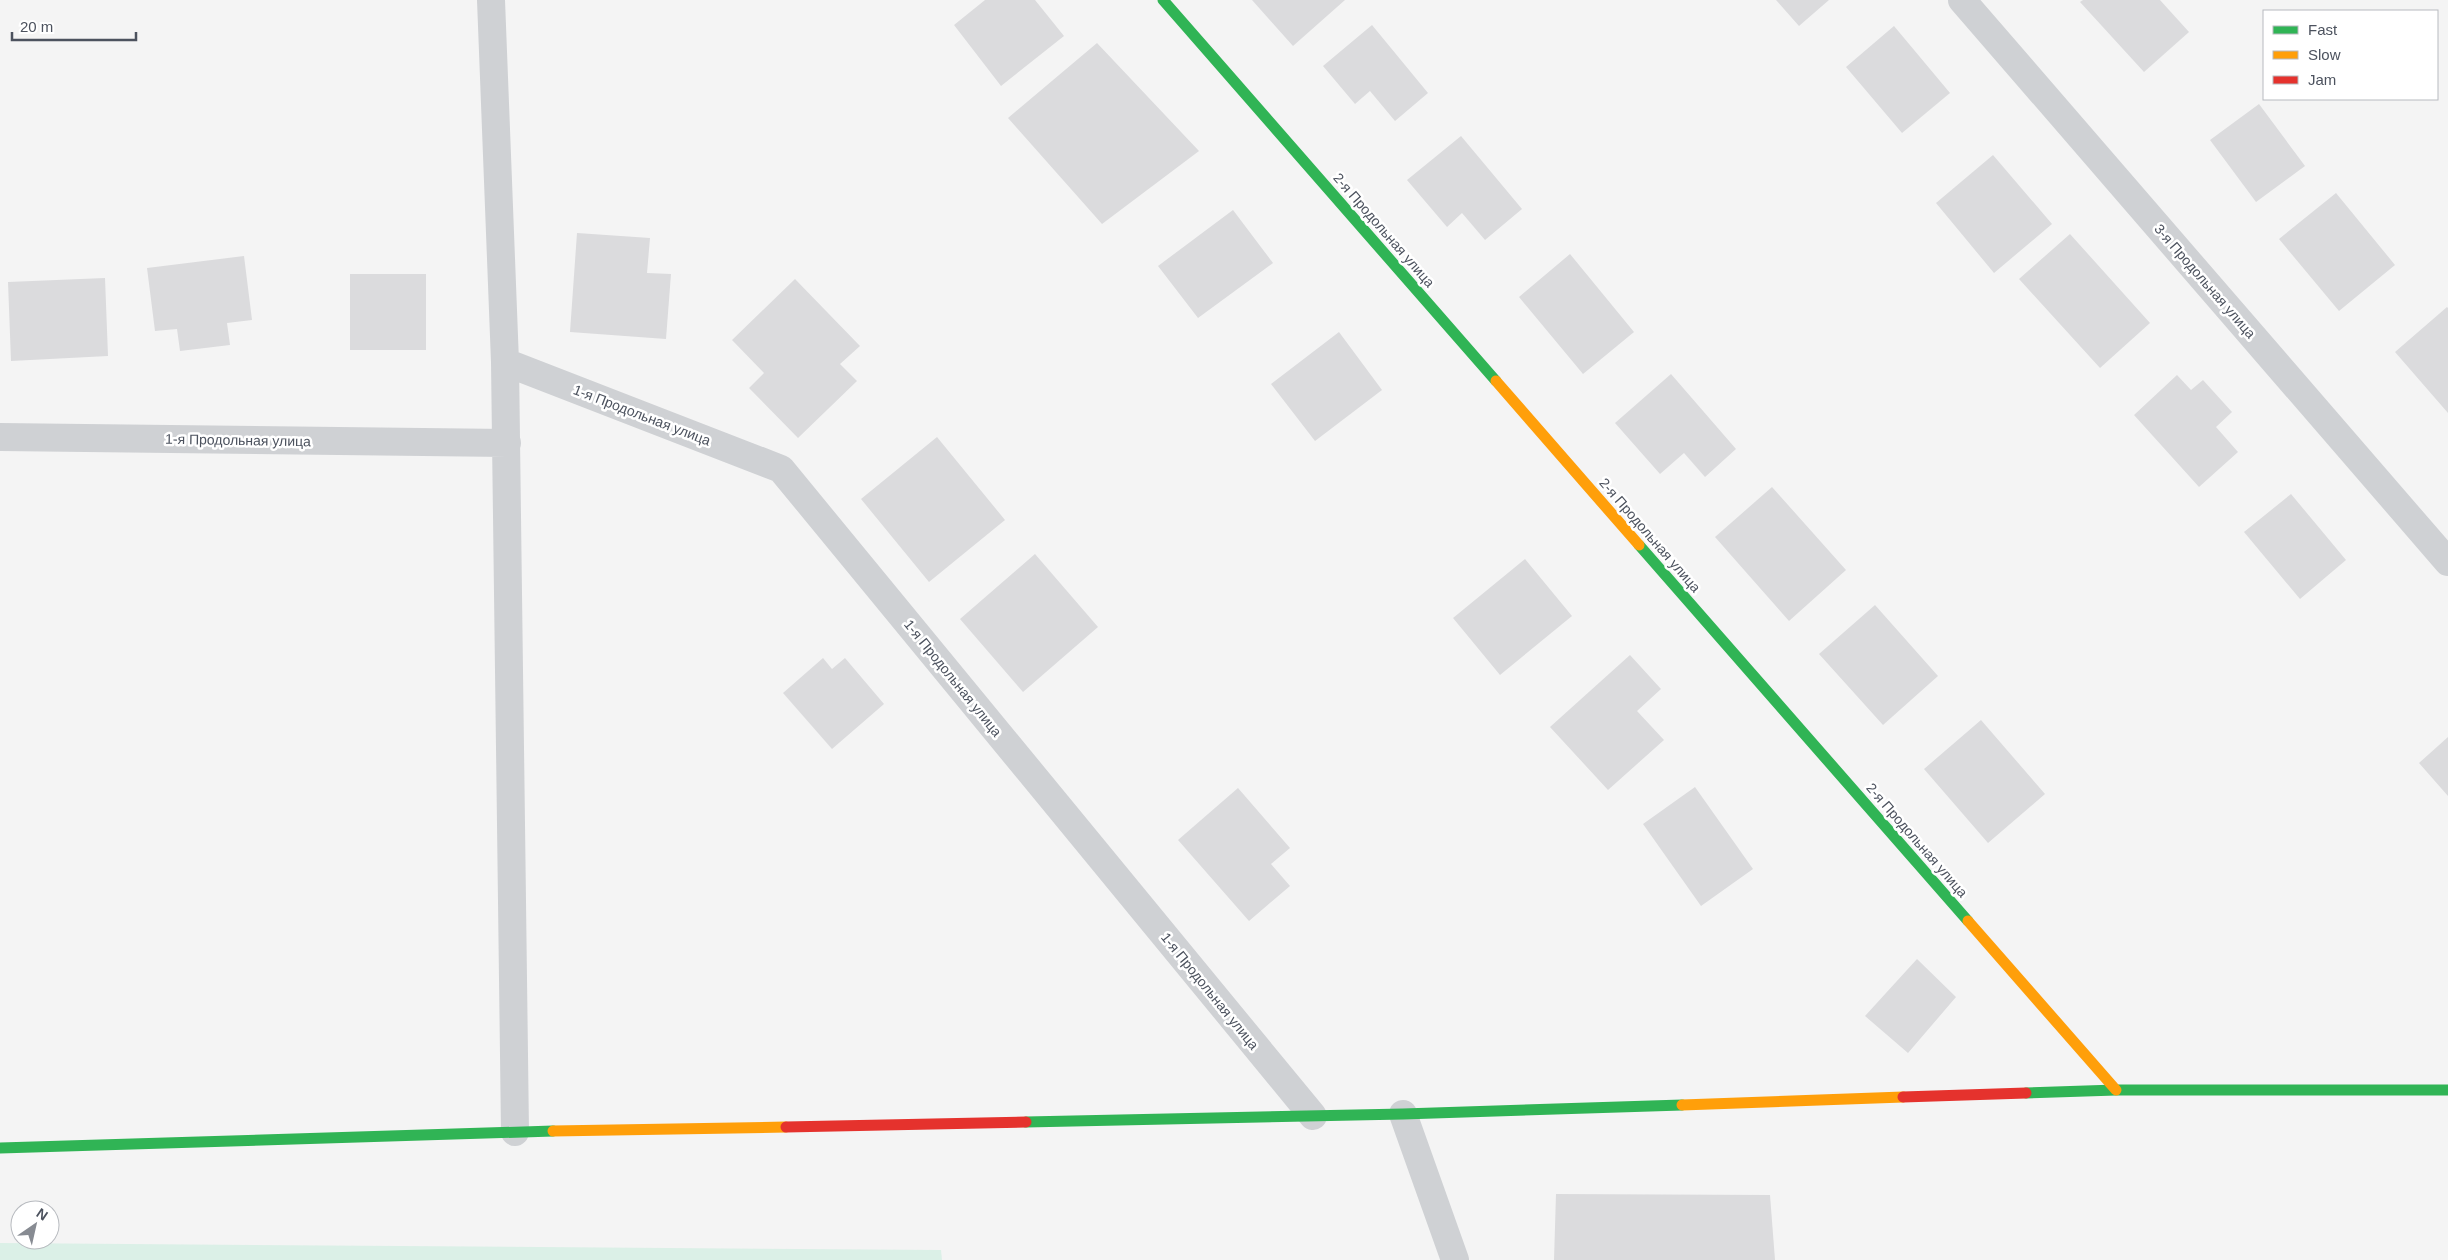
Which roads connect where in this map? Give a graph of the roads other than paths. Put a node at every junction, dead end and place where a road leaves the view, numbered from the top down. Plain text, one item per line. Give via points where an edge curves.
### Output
1 (491, 0) edge
2 (1163, 0) edge
3 (1962, 0) edge
4 (505, 362) junction
5 (0, 437) edge
6 (507, 443) junction
7 (2448, 562) edge
8 (2116, 1090) junction
9 (2448, 1090) edge
10 (1403, 1114) junction
11 (1313, 1116) junction
12 (516, 1132) junction
13 (0, 1148) edge
14 (1455, 1260) edge

1 - 4 street
2 - 8 street, 2-я Продольная улица
3 - 7 street, 3-я Продольная улица
4 - 6 street
4 - 11 street, 1-я Продольная улица via 781,469
5 - 6 street, 1-я Продольная улица
6 - 12 street
8 - 9 street
8 - 10 street
10 - 11 street
10 - 14 street
11 - 12 street
12 - 13 street

